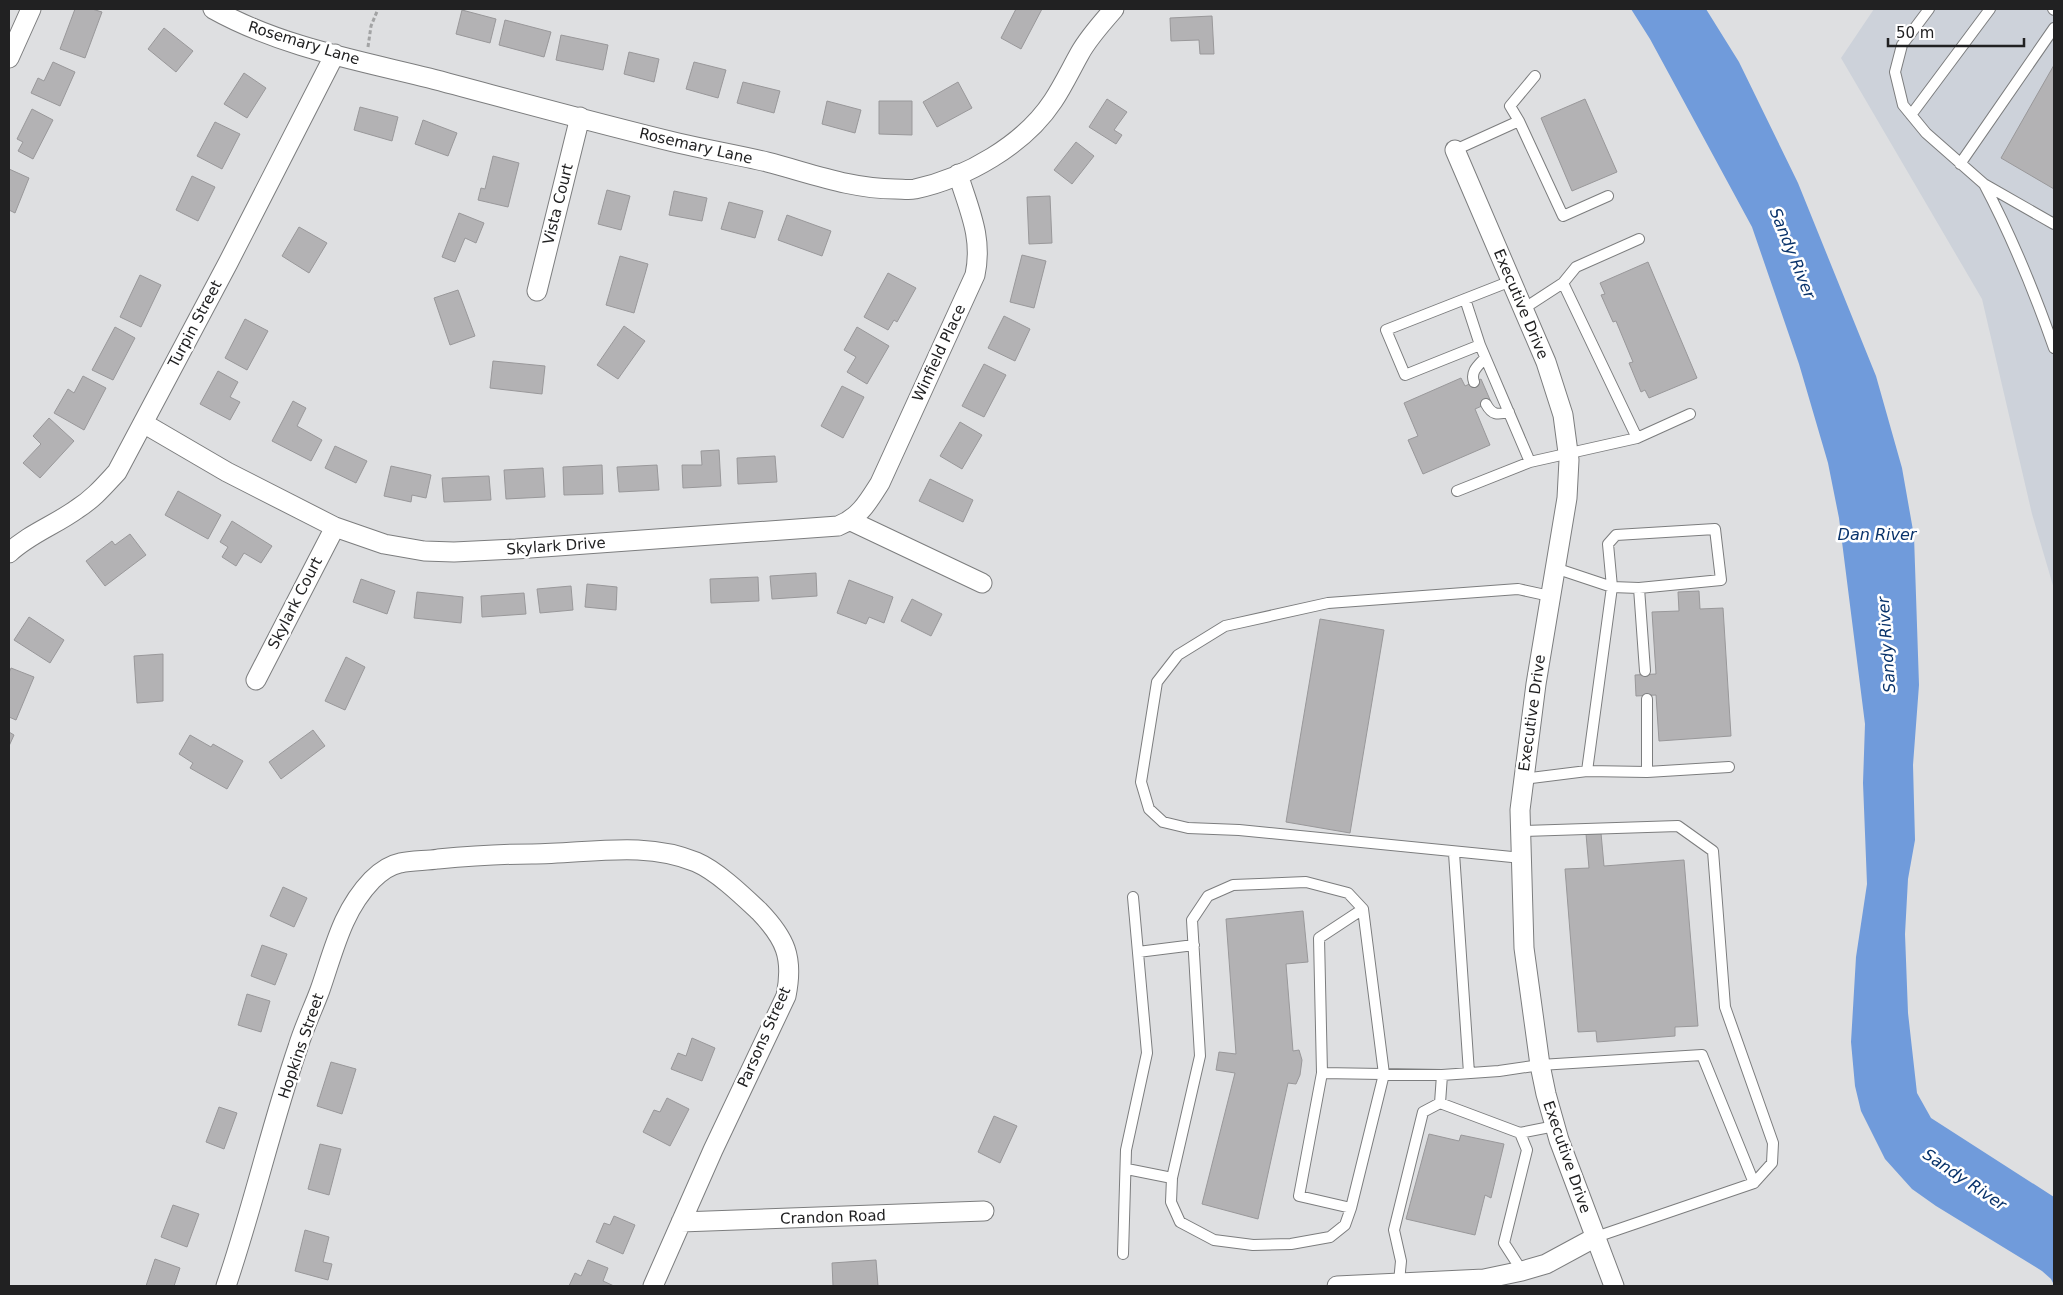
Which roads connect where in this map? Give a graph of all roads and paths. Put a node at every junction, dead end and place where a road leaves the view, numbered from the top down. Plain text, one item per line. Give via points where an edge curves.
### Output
1 (31, 9) edge
2 (213, 9) edge
3 (378, 9) edge
4 (1114, 9) edge
5 (1929, 9) edge
6 (1990, 9) edge
7 (2054, 28) edge
8 (335, 54) junction
9 (9, 58) edge
10 (368, 63) junction
11 (1535, 76) dead end
12 (1911, 115) junction
13 (580, 117) junction
14 (1519, 121) junction
15 (1455, 150) joint
16 (1960, 164) junction
17 (958, 174) junction
18 (1984, 184) junction
19 (1608, 196) dead end
20 (2054, 224) edge
21 (1640, 239) dead end
22 (1511, 281) junction
23 (1563, 283) junction
24 (536, 290) dead end
25 (1465, 299) junction
26 (1524, 309) junction
27 (1480, 345) junction
28 (2054, 348) edge
29 (1485, 358) junction
30 (1474, 382) dead end
31 (1486, 404) dead end
32 (1509, 412) junction
33 (1690, 414) dead end
34 (143, 423) junction
35 (1637, 438) junction
36 (1568, 454) junction
37 (1530, 462) junction
38 (1457, 491) dead end
39 (851, 521) junction
40 (335, 527) junction
41 (9, 553) edge
42 (1555, 568) junction
43 (982, 583) dead end
44 (1612, 587) junction
45 (1639, 588) junction
46 (1550, 596) junction
47 (1645, 671) dead end
48 (256, 680) dead end
49 (1647, 700) dead end
50 (1729, 768) dead end
51 (1587, 771) junction
52 (1648, 772) junction
53 (1523, 779) junction
54 (1521, 831) junction
55 (1454, 853) junction
56 (1522, 858) junction
57 (436, 860) joint
58 (1133, 897) dead end
59 (1363, 909) junction
60 (1194, 945) junction
61 (1138, 952) junction
62 (1540, 1065) junction
63 (1322, 1073) junction
64 (1469, 1073) junction
65 (1384, 1074) junction
66 (1442, 1075) junction
67 (1440, 1103) junction
68 (1555, 1126) junction
69 (1520, 1133) junction
70 (1127, 1169) junction
71 (1172, 1178) junction
72 (1754, 1183) junction
73 (1352, 1208) junction
74 (984, 1211) dead end
75 (681, 1222) junction
76 (1596, 1237) junction
77 (1123, 1254) dead end
78 (1522, 1271) junction
79 (1398, 1282) junction
80 (1484, 1282) edge
81 (226, 1286) edge
82 (654, 1286) edge
83 (1337, 1286) edge
84 (1614, 1286) edge

1 - 9 street
2 - 8 street, Rosemary Lane via 262,32
3 - 10 path via 371,26
4 - 17 street, Rosemary Lane via 1097,28 1054,100 1036,123 1016,142
5 - 12 lane via 1902,45 1895,72 1903,105
6 - 12 lane
7 - 16 lane
8 - 10 street, Rosemary Lane
8 - 34 street, Turpin Street
10 - 13 street, Rosemary Lane
11 - 14 lane via 1510,106
12 - 16 lane
13 - 17 street, Rosemary Lane via 867,188 914,190
13 - 24 street, Vista Court
14 - 15 lane
14 - 19 lane via 1563,216
15 - 22 street, Executive Drive
16 - 18 lane
17 - 39 street, Winfield Place via 978,238 975,275 886,470 863,510
18 - 20 lane
18 - 28 lane via 2009,231
21 - 23 lane via 1576,267
22 - 25 lane
22 - 26 street, Executive Drive
23 - 26 lane
23 - 35 lane
25 - 27 lane
25 - 27 lane via 1386,330 1406,375
26 - 36 street, Executive Drive via 1546,362 1562,415
27 - 29 lane
29 - 30 lane via 1474,371
29 - 32 lane
31 - 32 lane via 1490,412 1498,415
32 - 37 lane
33 - 35 lane
34 - 40 street, Skylark Drive via 227,472
34 - 41 street, Turpin Street via 117,472 96,495
35 - 36 lane
36 - 37 lane
36 - 42 street, Executive Drive via 1567,498
37 - 38 lane
39 - 40 street, Skylark Drive via 838,526 793,530 454,552 424,552 384,544
39 - 43 street
40 - 48 street, Skylark Court
42 - 44 lane
42 - 46 street, Executive Drive
44 - 45 lane
44 - 45 lane via 1608,544 1616,535 1715,529 1721,580
44 - 51 lane
45 - 47 lane
46 - 53 street, Executive Drive
46 - 55 lane via 1518,589 1328,603 1225,626 1178,655 1157,682 1141,782 1149,809 1163,822 1188,828 1239,830
49 - 52 lane
50 - 52 lane
51 - 52 lane
51 - 53 lane
53 - 54 street, Executive Drive
54 - 56 street, Executive Drive
54 - 72 lane via 1678,826 1713,851 1725,1007 1773,1143 1772,1163
55 - 56 lane
55 - 64 lane
56 - 62 street, Executive Drive via 1524,948
57 - 75 street, Parsons Street via 490,854 617,850 669,854 696,862 721,879 775,928 789,960 786,996
57 - 81 street, Hopkins Street via 399,863 384,871 362,892 344,919 298,1047
58 - 61 lane
59 - 60 lane via 1348,893 1306,882 1233,885 1208,896 1192,920
59 - 63 lane via 1319,938
59 - 65 lane
60 - 61 lane
60 - 71 lane via 1200,1056
61 - 70 lane via 1147,1054 1126,1150
62 - 64 lane
62 - 68 street, Executive Drive
62 - 72 lane via 1702,1055
63 - 65 lane
63 - 73 lane via 1299,1196
64 - 66 lane
65 - 66 lane
65 - 73 lane
66 - 67 lane
67 - 69 lane
67 - 79 lane via 1423,1112 1394,1230 1401,1261
68 - 69 lane
68 - 76 street, Executive Drive
69 - 78 lane via 1527,1150 1504,1243
70 - 71 lane
70 - 77 lane
71 - 73 lane via 1171,1202 1180,1222 1214,1240 1253,1246 1330,1237 1344,1225
72 - 76 lane
74 - 75 street, Crandon Road
75 - 82 street, Parsons Street
76 - 78 street via 1546,1264
76 - 84 street, Executive Drive
78 - 80 street
79 - 80 street
79 - 83 street

